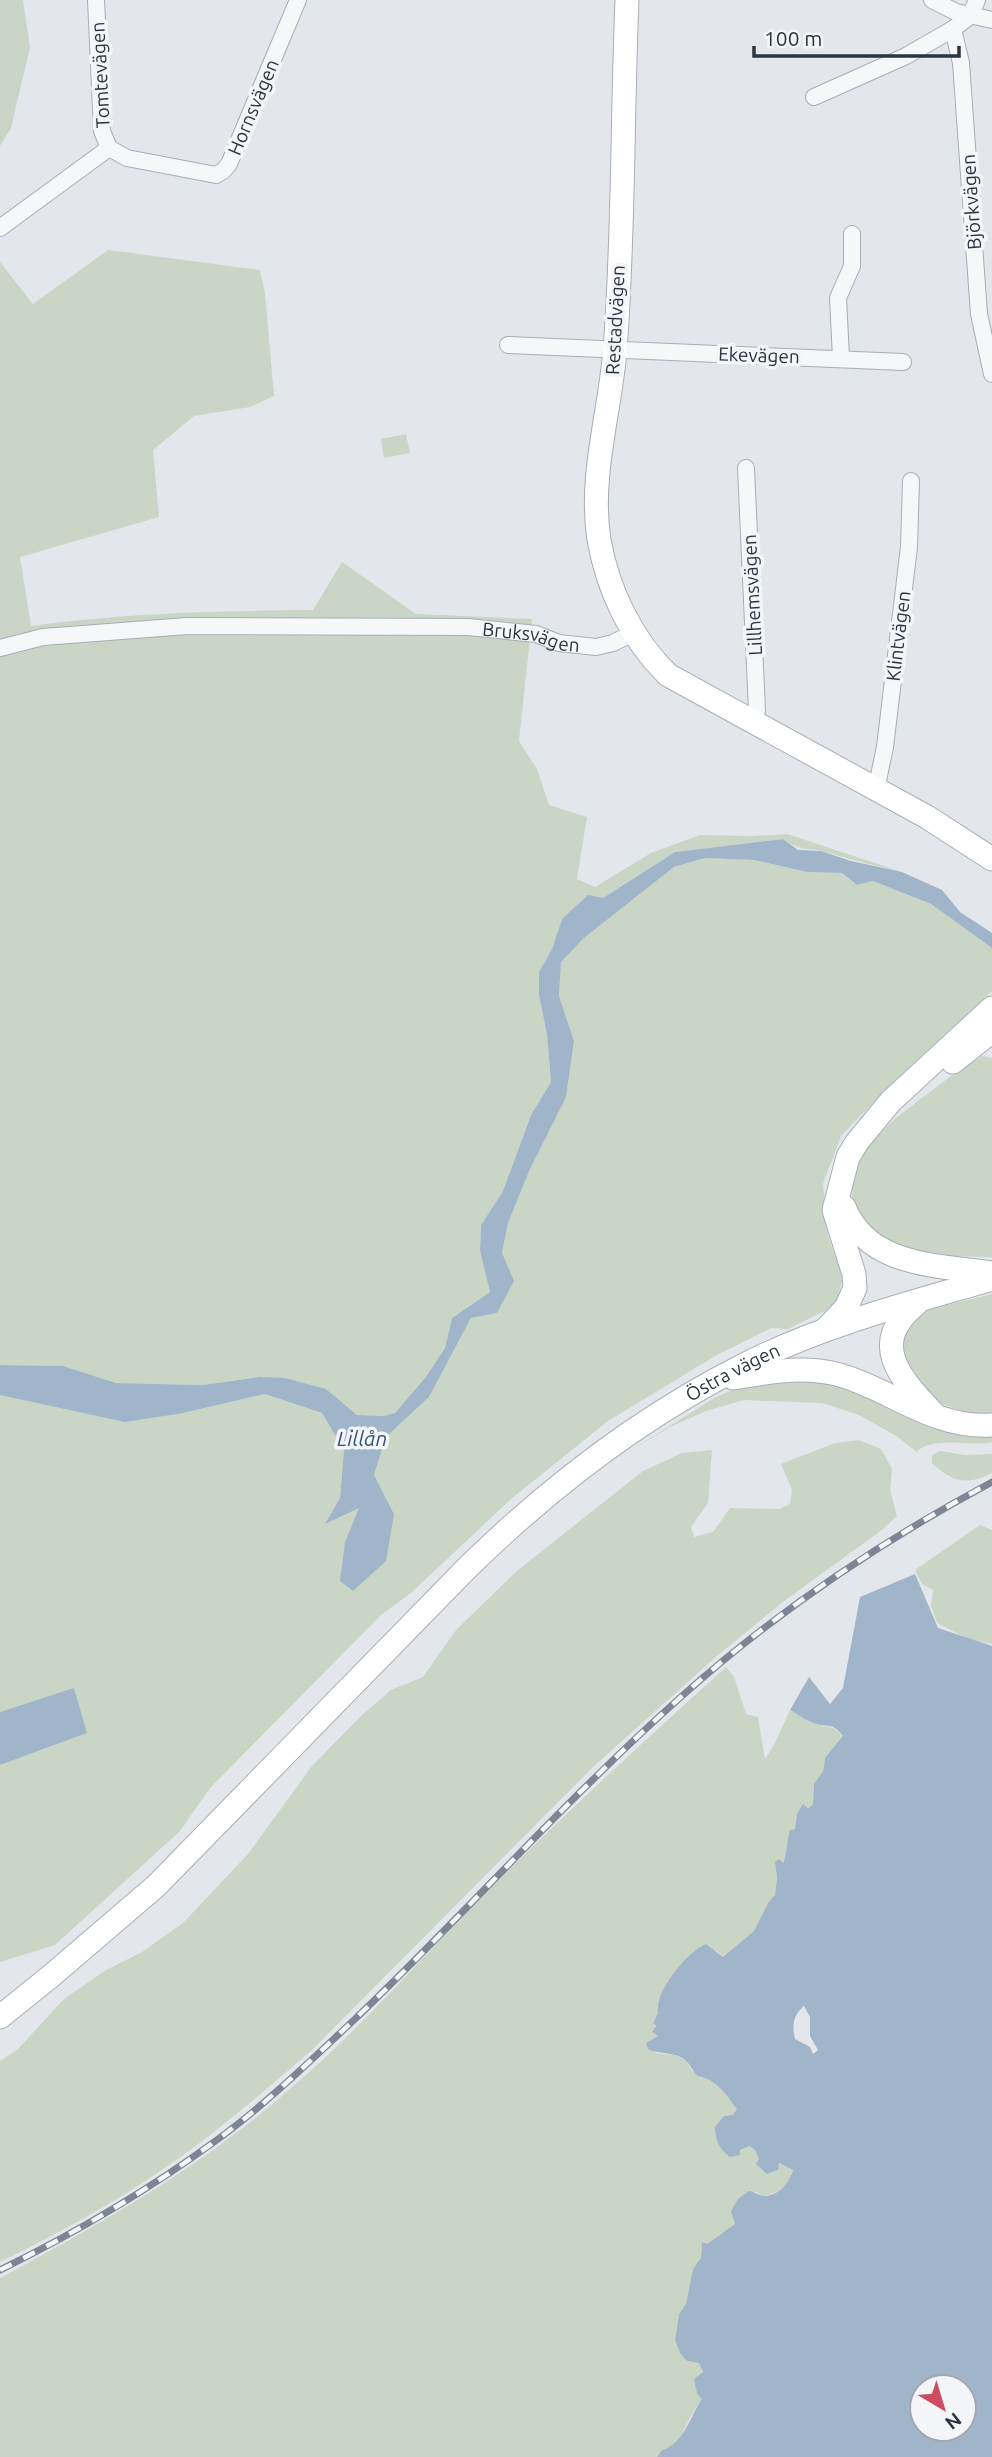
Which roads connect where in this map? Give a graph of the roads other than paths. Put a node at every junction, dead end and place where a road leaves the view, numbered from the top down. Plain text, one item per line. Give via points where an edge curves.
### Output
1 (96, 0) edge
2 (298, 0) edge
3 (627, 0) edge
4 (932, 0) edge
5 (977, 0) edge
6 (970, 16) junction
7 (992, 20) edge
8 (953, 29) junction
9 (814, 97) dead end
10 (109, 148) junction
11 (0, 228) edge
12 (852, 234) dead end
13 (508, 345) dead end
14 (615, 350) junction
15 (841, 358) junction
16 (903, 362) dead end
17 (991, 364) edge
18 (746, 468) dead end
19 (911, 481) dead end
20 (634, 633) junction
21 (0, 648) edge
22 (753, 721) junction
23 (876, 790) junction
24 (992, 859) edge
25 (991, 1016) edge
26 (838, 1191) junction
27 (992, 1273) edge
28 (992, 1279) edge
29 (921, 1300) junction
30 (822, 1333) junction
31 (715, 1381) junction
32 (936, 1416) junction
33 (992, 1425) edge
34 (0, 2017) edge

1 - 10 street, Tomtevägen via 102,131
2 - 10 street, Hornsvägen via 223,172 216,175 127,158
3 - 14 street, Restadvägen
4 - 6 street
5 - 6 street
6 - 7 street
6 - 8 street
8 - 9 street via 906,56
8 - 17 street, Björkvägen via 961,63 979,314
10 - 11 street
12 - 15 street via 851,272 838,298
13 - 14 street, Ekevägen
14 - 15 street, Ekevägen
14 - 20 street, Restadvägen via 598,475 597,523 609,578
15 - 16 street, Ekevägen
18 - 22 street, Lillhemsvägen via 757,711
19 - 23 street, Klintvägen via 909,547
20 - 21 street, Bruksvägen via 596,647 559,643 536,634 468,627 187,626 43,637
20 - 22 street via 667,675
22 - 23 street
23 - 24 street
25 - 26 street via 891,1101 870,1125 848,1157
26 - 27 street via 856,1231 876,1248 901,1259
26 - 30 street via 834,1210 855,1289 846,1308
28 - 29 street, Östra vägen
29 - 30 street, Östra vägen
29 - 32 street via 898,1322 891,1344 899,1373
30 - 31 street, Östra vägen
31 - 32 street via 786,1370 825,1372
31 - 34 street, Östra vägen via 661,1411 584,1464 506,1531 156,1886
32 - 33 street

